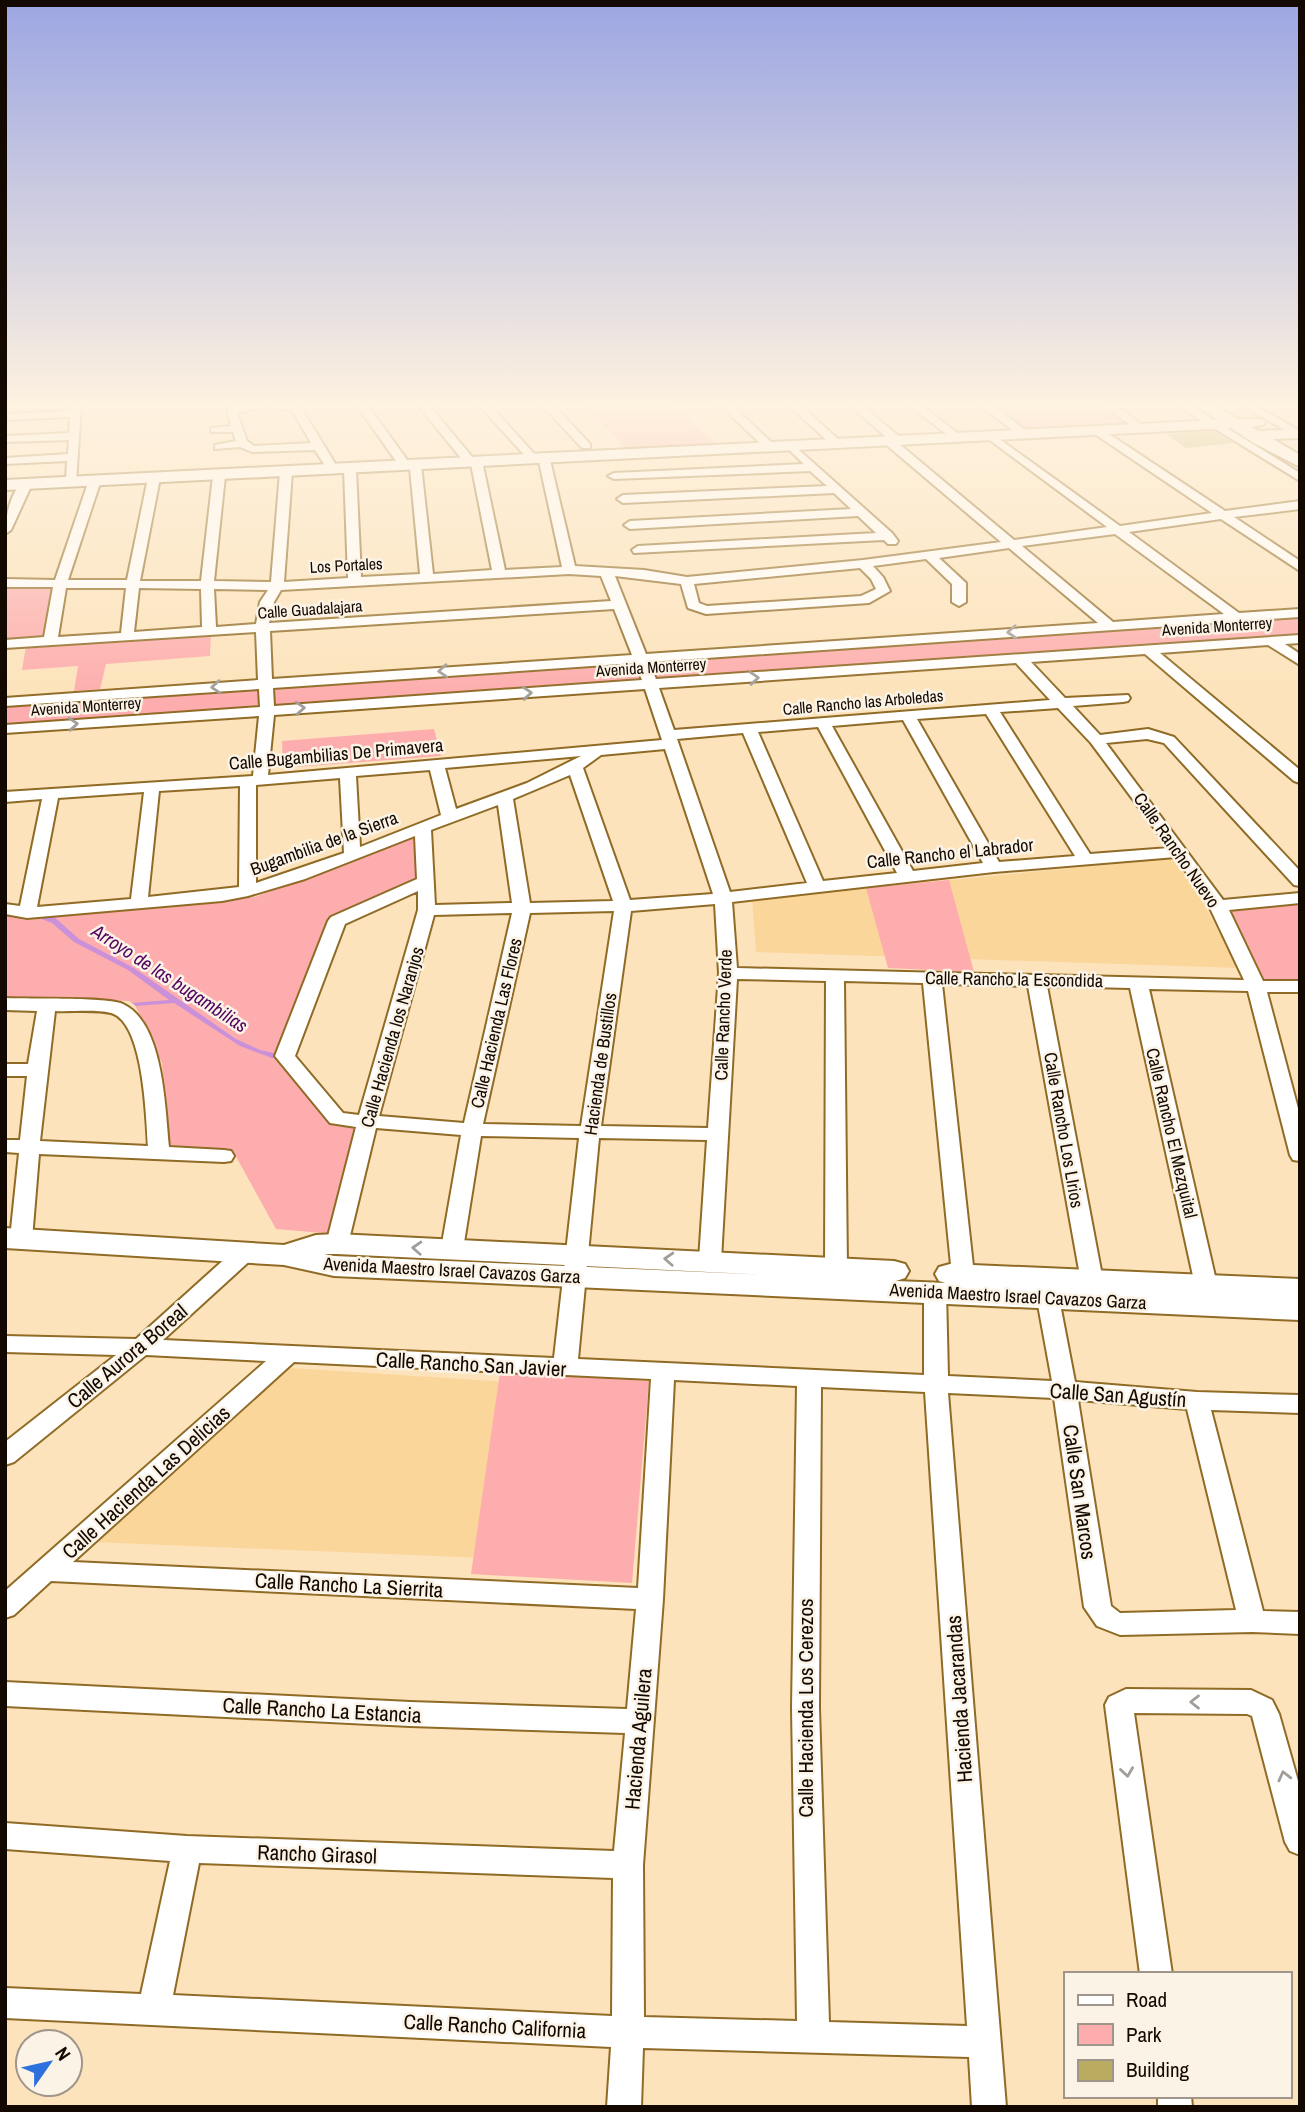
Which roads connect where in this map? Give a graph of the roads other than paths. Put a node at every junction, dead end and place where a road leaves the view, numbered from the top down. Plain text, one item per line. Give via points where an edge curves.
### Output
1 (18, 502) edge
2 (87, 502) edge
3 (149, 502) edge
4 (216, 502) edge
5 (284, 502) edge
6 (351, 502) edge
7 (415, 502) edge
8 (482, 502) edge
9 (550, 502) edge
10 (624, 502) edge
11 (849, 502) edge
12 (964, 502) edge
13 (1082, 502) edge
14 (1204, 502) edge
15 (1300, 505) edge
16 (861, 512) junction
17 (1226, 516) junction
18 (630, 525) junction
19 (1120, 529) junction
20 (5, 530) edge
21 (888, 536) junction
22 (1013, 543) junction
23 (638, 550) junction
24 (929, 555) junction
25 (906, 558) junction
26 (863, 564) junction
27 (1300, 567) edge
28 (569, 570) junction
29 (606, 571) junction
30 (499, 574) junction
31 (645, 574) junction
32 (427, 579) junction
33 (687, 581) junction
34 (5, 583) edge
35 (60, 583) junction
36 (355, 583) junction
37 (133, 585) junction
38 (277, 586) junction
39 (207, 587) junction
40 (959, 602) dead end
41 (618, 605) junction
42 (1300, 613) edge
43 (1237, 617) junction
44 (971, 619) dead end
45 (1111, 627) junction
46 (262, 629) junction
47 (1050, 630) junction
48 (209, 632) junction
49 (985, 633) junction
50 (127, 637) junction
51 (1300, 639) edge
52 (1271, 640) junction
53 (50, 641) junction
54 (5, 644) edge
55 (1146, 648) junction
56 (1073, 655) junction
57 (641, 658) junction
58 (1020, 659) junction
59 (1300, 661) edge
60 (266, 684) junction
61 (651, 685) junction
62 (1123, 698) dead end
63 (5, 702) edge
64 (1062, 703) junction
65 (990, 709) junction
66 (267, 710) junction
67 (907, 715) junction
68 (823, 723) junction
69 (5, 729) edge
70 (749, 729) junction
71 (668, 740) junction
72 (1096, 740) junction
73 (598, 752) junction
74 (436, 765) junction
75 (575, 767) junction
76 (348, 773) junction
77 (1300, 778) edge
78 (254, 780) junction
79 (152, 787) junction
80 (51, 793) junction
81 (5, 797) edge
82 (505, 797) junction
83 (450, 817) junction
84 (423, 827) junction
85 (1181, 852) junction
86 (352, 856) junction
87 (1085, 859) junction
88 (994, 867) junction
89 (907, 876) junction
90 (426, 881) junction
91 (1300, 881) edge
92 (817, 887) junction
93 (248, 891) junction
94 (723, 898) junction
95 (1300, 898) edge
96 (139, 904) junction
97 (622, 906) junction
98 (1218, 906) junction
99 (5, 909) edge
100 (522, 909) junction
101 (427, 910) junction
102 (27, 913) junction
103 (728, 972) junction
104 (835, 975) junction
105 (932, 978) junction
106 (1036, 979) junction
107 (1139, 981) junction
108 (1256, 986) junction
109 (1300, 987) edge
110 (5, 1004) edge
111 (47, 1006) junction
112 (5, 1070) edge
113 (37, 1070) junction
114 (367, 1123) junction
115 (472, 1130) junction
116 (590, 1132) junction
117 (717, 1134) junction
118 (5, 1146) edge
119 (30, 1147) junction
120 (159, 1153) junction
121 (1300, 1155) edge
122 (224, 1156) dead end
123 (13, 1239) edge
124 (337, 1244) junction
125 (452, 1249) junction
126 (246, 1252) junction
127 (285, 1255) junction
128 (710, 1261) junction
129 (577, 1265) junction
130 (836, 1268) junction
131 (962, 1275) junction
132 (1092, 1281) junction
133 (1206, 1285) junction
134 (1045, 1289) junction
135 (1300, 1289) edge
136 (935, 1291) junction
137 (1300, 1309) edge
138 (5, 1344) edge
139 (141, 1348) junction
140 (286, 1356) junction
141 (565, 1368) junction
142 (663, 1372) junction
143 (809, 1380) junction
144 (936, 1385) junction
145 (1065, 1390) junction
146 (1197, 1401) junction
147 (1300, 1404) edge
148 (10, 1449) edge
149 (49, 1571) junction
150 (650, 1599) junction
151 (5, 1607) edge
152 (1252, 1621) junction
153 (1300, 1623) edge
154 (5, 1694) edge
155 (639, 1721) junction
156 (5, 1836) edge
157 (1300, 1842) edge
158 (187, 1849) junction
159 (628, 1865) junction
160 (1156, 1972) edge
161 (5, 2003) edge
162 (154, 2010) junction
163 (628, 2032) junction
164 (814, 2036) junction
165 (984, 2042) junction
166 (624, 2107) edge
167 (989, 2107) edge

1 - 20 street
2 - 35 street
3 - 37 street
4 - 39 street
5 - 38 street
6 - 36 street
7 - 32 street
8 - 30 street
9 - 28 street
10 - 18 street
11 - 16 street
12 - 22 street
13 - 19 street
14 - 17 street
15 - 17 street
16 - 18 street
16 - 21 street
17 - 19 street
17 - 27 street
18 - 23 street
19 - 22 street
19 - 43 street
21 - 23 street
21 - 25 street
22 - 24 street
22 - 45 street
23 - 31 street
24 - 25 street, Los Portales
24 - 40 street via 959,583
25 - 26 street, Los Portales
26 - 33 street, Los Portales
26 - 33 street via 877,577 883,591 864,600 706,610 694,605
28 - 29 street, Los Portales
28 - 30 street, Los Portales
29 - 31 street, Los Portales
29 - 41 street, Calle Rancho Verde
30 - 32 street, Los Portales
31 - 33 street, Los Portales
32 - 36 street, Los Portales
34 - 35 street, Los Portales
35 - 37 street, Los Portales
35 - 53 street
36 - 38 street, Los Portales
37 - 39 street, Los Portales
37 - 50 street
38 - 39 street, Los Portales
38 - 46 street via 263,611
39 - 48 street
41 - 46 street, Calle Guadalajara
41 - 57 street, Calle Rancho Verde
42 - 43 street, Avenida Monterrey
43 - 45 street, Avenida Monterrey
44 - 49 street
45 - 47 street, Avenida Monterrey
46 - 48 street, Calle Guadalajara
46 - 60 street
47 -> 49 street, Avenida Monterrey
47 - 56 street
48 - 50 street, Calle Guadalajara
49 - 57 street, Avenida Monterrey
50 - 53 street, Calle Guadalajara
51 - 52 street, Avenida Monterrey
52 - 55 street, Avenida Monterrey
52 - 59 street
53 - 54 street, Calle Guadalajara
55 - 56 street, Avenida Monterrey
55 - 77 street
56 - 58 street, Avenida Monterrey
57 -> 60 street, Avenida Monterrey
57 - 61 street, Calle Rancho Verde
61 -> 58 street, Avenida Monterrey
58 - 64 street, Calle Rancho Nuevo
60 -> 63 street, Avenida Monterrey
60 - 66 street
66 -> 61 street, Avenida Monterrey
61 - 71 street, Calle Rancho Verde
62 - 64 street, Calle Rancho las Arboledas
64 - 65 street, Calle Rancho las Arboledas
64 - 72 street, Calle Rancho Nuevo
65 - 67 street, Calle Rancho las Arboledas
65 - 87 street
69 -> 66 street, Avenida Monterrey
66 - 78 street
67 - 68 street, Calle Rancho las Arboledas
67 - 88 street
68 - 70 street, Calle Rancho las Arboledas
68 - 89 street
70 - 71 street, Calle Rancho las Arboledas
70 - 92 street
71 - 73 street, Calle Bugambilias De Primavera
71 - 94 street, Calle Rancho Verde
72 - 85 street, Calle Rancho Nuevo
72 - 91 street via 1162,736
73 - 74 street, Calle Bugambilias De Primavera
73 - 75 street, Bugambilia de la Sierra
74 - 76 street, Calle Bugambilias De Primavera
74 - 83 street
75 - 82 street, Bugambilia de la Sierra
75 - 97 street, Hacienda de Bustillos
76 - 78 street, Calle Bugambilias De Primavera
76 - 86 street
78 - 79 street, Calle Bugambilias De Primavera
78 - 93 street
79 - 80 street, Calle Bugambilias De Primavera
79 - 96 street
80 - 81 street, Calle Bugambilias De Primavera
80 - 102 street
82 - 83 street, Bugambilia de la Sierra
82 - 100 street, Calle Hacienda Las Flores
83 - 84 street, Bugambilia de la Sierra
84 - 86 street, Bugambilia de la Sierra
84 - 90 street, Calle Hacienda los Naranjos
85 - 87 street, Calle Rancho el Labrador
85 - 98 street, Calle Rancho Nuevo
86 - 93 street, Bugambilia de la Sierra
87 - 88 street, Calle Rancho el Labrador
88 - 89 street, Calle Rancho el Labrador
89 - 92 street, Calle Rancho el Labrador
90 - 101 street, Calle Hacienda los Naranjos
90 - 114 street via 337,921 285,1056 337,1119
92 - 94 street, Calle Rancho el Labrador
93 - 96 street, Bugambilia de la Sierra
94 - 97 street, Calle Rancho el Labrador
94 - 103 street, Calle Rancho Verde
95 - 98 street
96 - 102 street, Bugambilia de la Sierra
97 - 100 street, Calle Rancho el Labrador
97 - 116 street, Hacienda de Bustillos
98 - 108 street, Calle Rancho Nuevo
99 - 102 street, Bugambilia de la Sierra
100 - 101 street, Calle Rancho el Labrador
100 - 115 street, Calle Hacienda Las Flores
101 - 114 street, Calle Hacienda los Naranjos
103 - 104 street, Calle Rancho la Escondida
103 - 117 street, Calle Rancho Verde
104 - 105 street, Calle Rancho la Escondida
104 - 130 street
105 - 106 street, Calle Rancho la Escondida
105 - 131 street
106 - 107 street, Calle Rancho la Escondida
106 - 132 street, Calle Rancho Los LIrios
107 - 108 street, Calle Rancho la Escondida
107 - 133 street, Calle Rancho El Mezquital
108 - 109 street, Calle Rancho la Escondida
108 - 121 street, Calle Rancho Nuevo
110 - 111 street
111 - 113 street
111 - 120 street via 116,1009 130,1019 146,1050
112 - 113 street
113 - 119 street
114 - 115 street
114 - 124 street, Calle Hacienda los Naranjos
115 - 116 street
115 - 125 street, Calle Hacienda Las Flores
116 - 117 street
116 - 129 street, Hacienda de Bustillos
117 - 128 street, Calle Rancho Verde
118 - 119 street
119 - 120 street
119 - 123 street
120 - 122 street
123 - 126 street
125 -> 124 street, Avenida Maestro Israel Cavazos Garza
124 - 127 street, Avenida Maestro Israel Cavazos Garza
125 - 129 street, Avenida Maestro Israel Cavazos Garza
126 - 127 street
126 - 139 street, Calle Aurora Boreal
127 - 129 street, Avenida Maestro Israel Cavazos Garza via 334,1266
128 -> 129 street, Avenida Maestro Israel Cavazos Garza
128 - 130 street, Avenida Maestro Israel Cavazos Garza
129 - 136 street, Avenida Maestro Israel Cavazos Garza
129 - 141 street, Hacienda de Bustillos
130 - 131 street, Avenida Maestro Israel Cavazos Garza
131 - 134 street, Avenida Maestro Israel Cavazos Garza
132 - 133 street, Avenida Maestro Israel Cavazos Garza
132 - 134 street, Avenida Maestro Israel Cavazos Garza
133 - 135 street, Avenida Maestro Israel Cavazos Garza
134 - 136 street, Avenida Maestro Israel Cavazos Garza
134 - 137 street, Avenida Maestro Israel Cavazos Garza
134 - 145 street, Calle San Marcos
136 - 144 street, Hacienda Jacarandas
138 - 139 street, Calle Rancho San Javier
139 - 140 street, Calle Rancho San Javier
139 - 148 street, Calle Aurora Boreal
140 - 141 street, Calle Rancho San Javier
140 - 149 street, Calle Hacienda Las Delicias
141 - 142 street, Calle Rancho San Javier
142 - 143 street, Calle Rancho San Javier
142 - 150 street, Hacienda Aguilera
143 - 144 street, Calle Rancho San Javier
143 - 164 street, Calle Hacienda Los Cerezos via 804,1676 806,1893
144 - 145 street, Calle San Agustín
144 - 165 street, Hacienda Jacarandas
145 - 146 street, Calle San Agustín
145 - 152 street, Calle San Marcos via 1097,1607 1106,1620 1120,1624
146 - 147 street, Calle San Agustín
146 - 152 street
149 - 150 street, Calle Rancho La Sierrita
149 - 151 street, Calle Hacienda Las Delicias
150 - 155 street, Hacienda Aguilera
152 - 153 street
154 - 155 street, Calle Rancho La Estancia
155 - 159 street, Hacienda Aguilera
156 - 158 street, Rancho Girasol
157 -> 160 street via 1262,1708 1251,1702 1126,1701 1119,1705
158 - 159 street, Rancho Girasol
158 - 162 street
159 - 163 street, Hacienda Aguilera
161 - 162 street, Calle Rancho California
162 - 163 street, Calle Rancho California
163 - 164 street, Calle Rancho California
163 - 166 street, Hacienda Aguilera
164 - 165 street, Calle Rancho California
165 - 167 street, Hacienda Jacarandas

